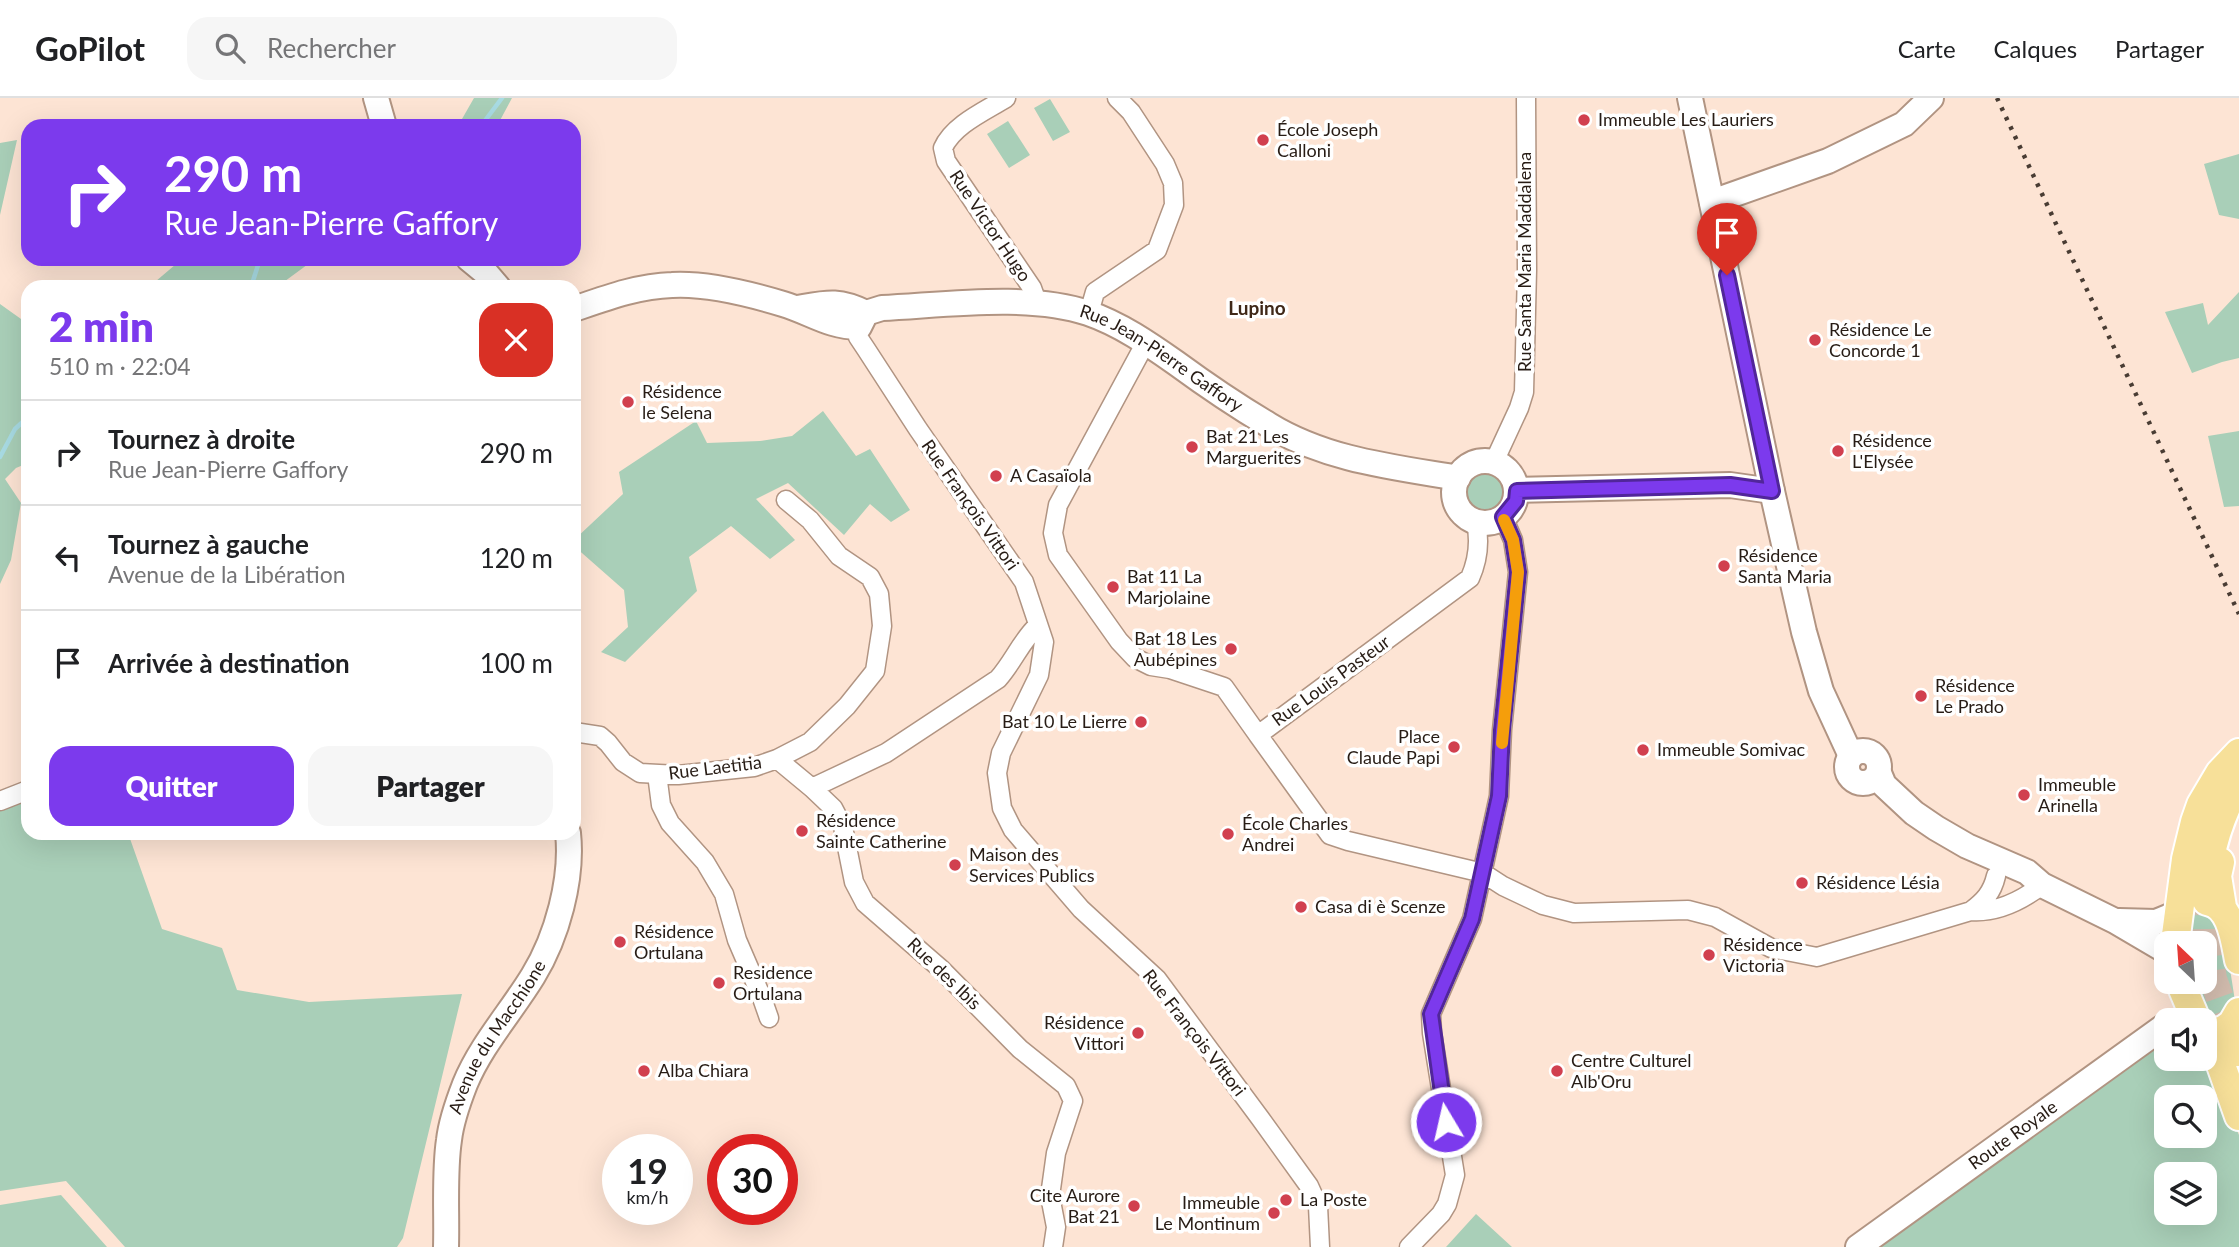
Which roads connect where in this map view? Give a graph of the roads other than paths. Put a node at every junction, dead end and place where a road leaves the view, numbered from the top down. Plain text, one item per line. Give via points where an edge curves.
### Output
1 (376, 98) edge
2 (1006, 98) edge
3 (1117, 98) edge
4 (1526, 98) edge
5 (1690, 98) edge
6 (1931, 98) edge
7 (382, 119) edge
8 (1712, 202) junction
9 (478, 266) edge
10 (492, 280) edge
11 (1037, 302) junction
12 (581, 307) edge
13 (1089, 313) junction
14 (862, 320) junction
15 (1146, 342) junction
16 (1494, 462) junction
17 (1766, 462) junction
18 (1458, 478) junction
19 (1730, 485) junction
20 (1517, 491) junction
21 (1772, 491) junction
22 (786, 500) dead end
23 (1503, 517) junction
24 (1476, 522) junction
25 (1038, 625) junction
26 (581, 733) edge
27 (1258, 734) junction
28 (2239, 753) edge
29 (777, 759) junction
30 (2239, 762) edge
31 (657, 774) junction
32 (1873, 778) junction
33 (2239, 782) edge
34 (812, 788) junction
35 (21, 792) edge
36 (0, 800) edge
37 (2239, 804) edge
38 (568, 840) edge
39 (1483, 873) junction
40 (1993, 884) junction
41 (2042, 885) junction
42 (2208, 894) junction
43 (2003, 906) junction
44 (1971, 911) junction
45 (2180, 912) junction
46 (2115, 920) junction
47 (2177, 931) edge
48 (2154, 944) edge
49 (2239, 960) edge
50 (769, 1018) dead end
51 (2154, 1034) edge
52 (2217, 1037) edge
53 (2217, 1044) edge
54 (2239, 1077) edge
55 (2239, 1116) edge
56 (446, 1247) edge
57 (1053, 1247) edge
58 (1320, 1247) edge
59 (1409, 1247) edge
60 (1858, 1247) edge

1 - 7 main road
2 - 11 street, Rue Victor Hugo via 947,139 943,148 946,161
3 - 13 street via 1165,164 1173,183 1174,205 1157,250 1096,292
4 - 16 street, Rue Santa Maria Maddalena via 1524,392
5 - 8 main road
6 - 8 main road via 1904,124 1838,156
8 - 17 main road
9 - 10 main road
11 - 13 main road, Rue Jean-Pierre Gaffory
11 - 14 main road, Rue Jean-Pierre Gaffory via 882,308
12 - 14 main road, Rue Jean-Pierre Gaffory via 674,284 727,290 842,327
13 - 15 main road, Rue Jean-Pierre Gaffory
14 - 25 street, Rue François Vittori via 859,337 1024,582
15 - 18 main road, Rue Jean-Pierre Gaffory via 1271,427 1306,443 1378,465
15 - 27 street, Rue Louis Pasteur via 1058,505 1053,533 1058,555 1135,658 1224,687
16 - 18 main road via 1473,463
16 - 20 main road via 1510,473
17 - 19 main road
17 - 21 main road
18 - 24 main road via 1457,504
19 - 20 main road
19 - 21 main road
20 - 23 main road via 1516,501
21 - 32 main road via 1821,691 1851,756 1849,776 1858,782
22 - 29 street, Rue Laetitia via 810,520 839,556 870,577 879,594 882,626 875,671 810,742
23 - 24 main road
23 - 39 street via 1513,540 1518,572 1499,796
24 - 27 street, Rue Louis Pasteur via 1479,537 1470,578
25 - 34 street via 998,679 886,753
25 - 58 street, Rue François Vittori via 1044,642 1039,675 1001,753 997,773 1002,808 1024,845 1081,909 1157,979 1260,1118 1309,1186 1318,1206
26 - 31 street, Rue Laetitia via 600,736 640,773
27 - 39 street via 1330,835
28 - 45 main road via 2220,773 2202,805 2186,859
29 - 31 street, Rue Laetitia via 754,767
29 - 34 street, Rue des Ibis
30 - 42 main road via 2202,849
31 - 50 street via 661,805 670,823 705,862 724,894
32 - 40 main road via 1915,830
32 - 41 main road via 1936,828 2027,872
33 - 42 main road via 2209,854
34 - 57 street, Rue des Ibis via 833,808 843,827 854,882 865,903 941,969 1020,1049 1066,1086 1073,1101 1056,1153 1050,1196 1056,1227
35 - 36 street
37 - 42 main road
38 - 56 main road, Avenue du Macchione via 567,886 554,931 534,974 466,1082 456,1111 449,1140
39 - 44 street via 1543,905 1574,913 1688,910 1715,917 1770,948 1817,957
39 - 59 street via 1472,919 1431,1014 1455,1175 1441,1214
40 - 41 main road
40 - 43 street
40 - 44 street via 1987,898
41 - 43 street
41 - 46 main road
42 - 45 main road via 2213,902 2198,901
42 - 49 main road via 2234,936
43 - 44 street via 1988,913
45 - 46 main road via 2156,922
45 - 47 main road
46 - 48 main road
51 - 60 main road, Route Royale
52 - 54 main road
53 - 55 main road

